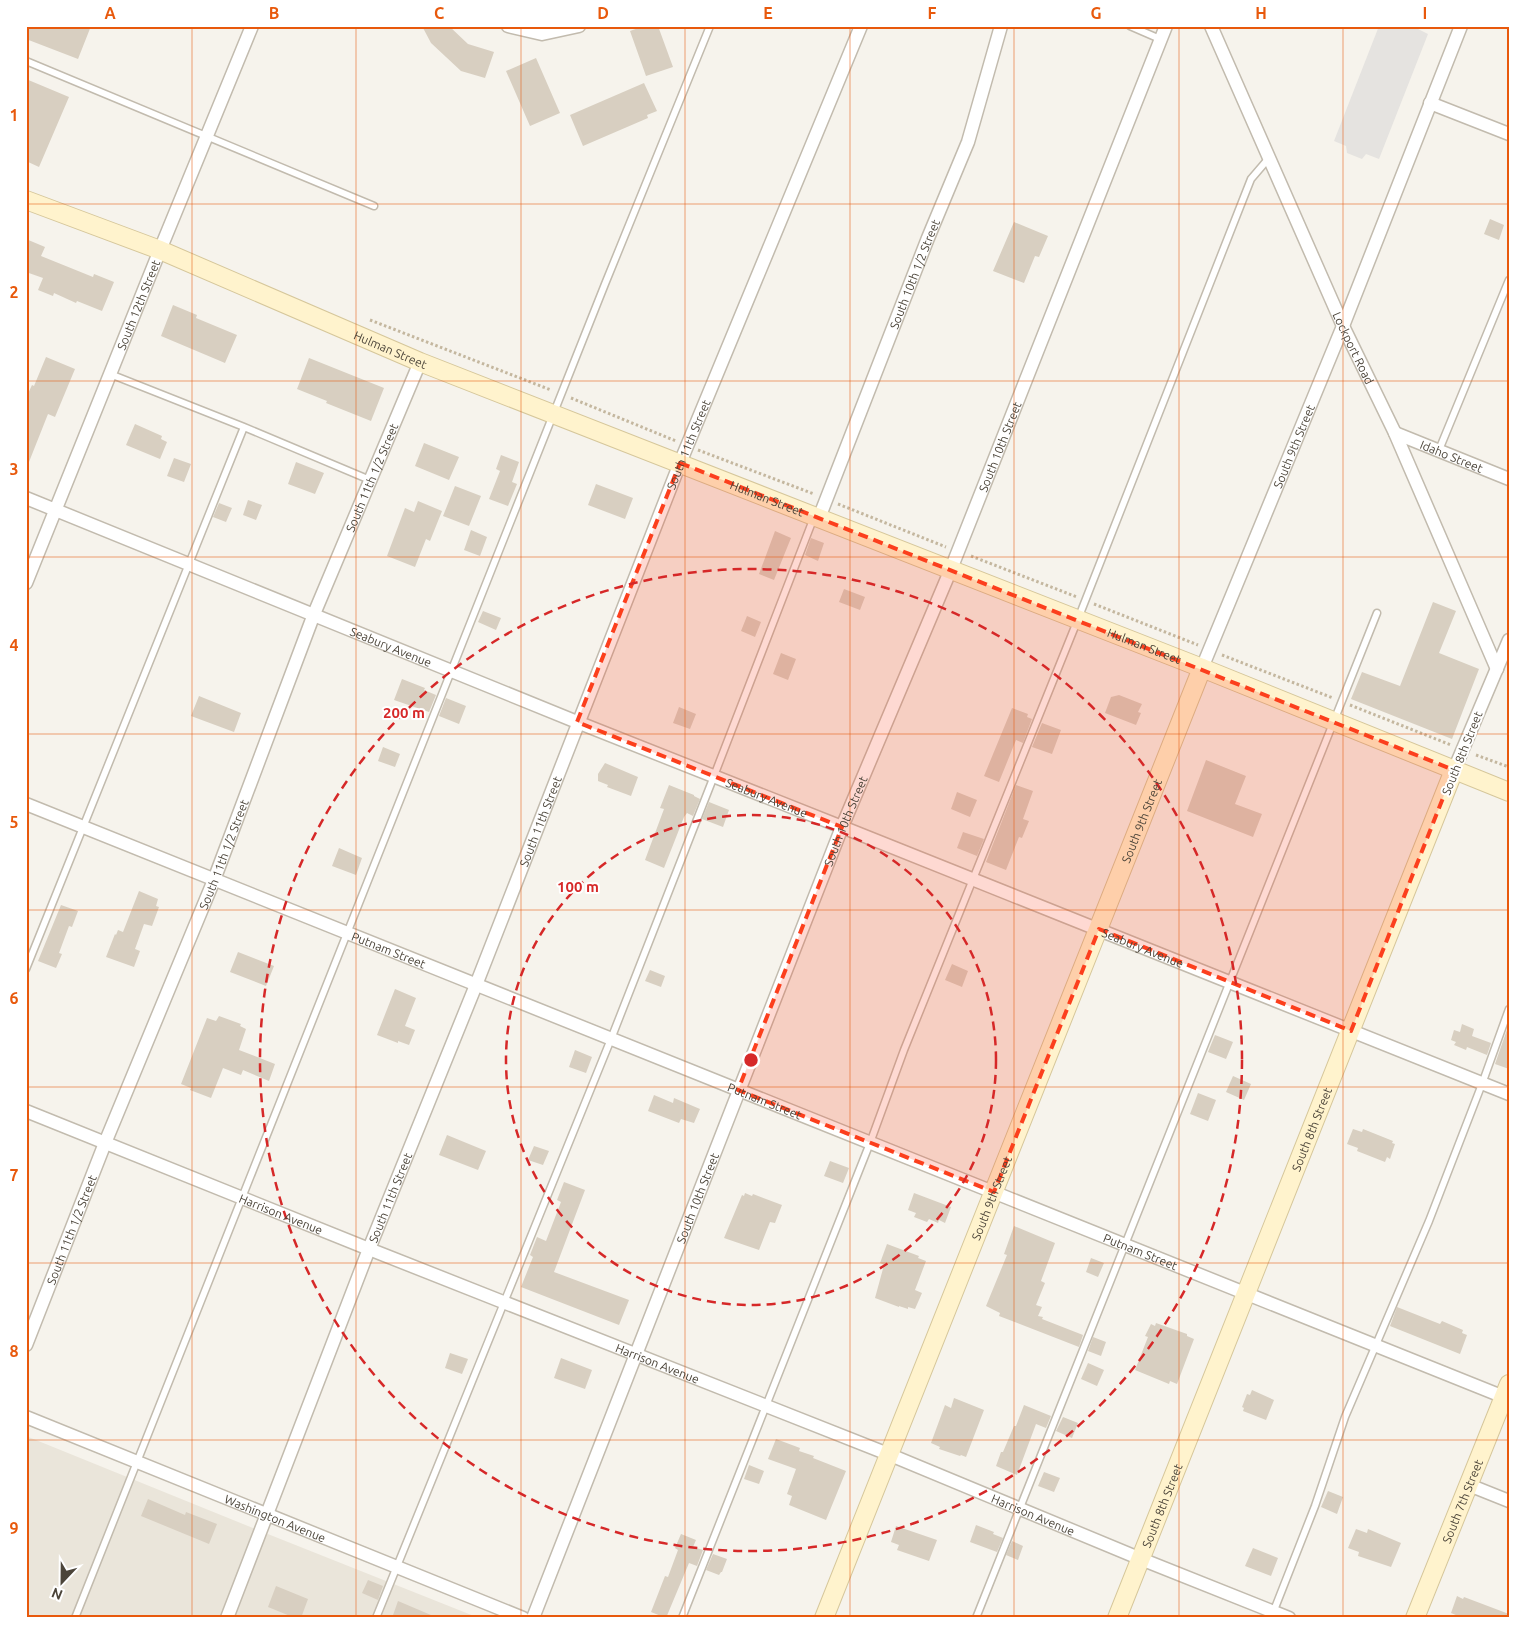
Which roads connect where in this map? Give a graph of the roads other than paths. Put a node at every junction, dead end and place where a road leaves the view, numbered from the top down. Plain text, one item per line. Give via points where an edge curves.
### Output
1 (252, 26) edge
2 (508, 26) edge
3 (578, 26) edge
4 (710, 26) edge
5 (861, 26) edge
6 (1001, 26) edge
7 (1130, 26) edge
8 (1166, 26) edge
9 (1211, 26) edge
10 (1461, 26) edge
11 (1160, 39) junction
12 (26, 61) edge
13 (1430, 103) junction
14 (1509, 134) edge
15 (207, 136) junction
16 (1269, 158) junction
17 (29, 203) edge
18 (374, 206) dead end
19 (160, 250) junction
20 (1509, 280) edge
21 (1343, 326) junction
22 (420, 362) junction
23 (110, 374) junction
24 (554, 414) junction
25 (244, 427) junction
26 (1395, 432) junction
27 (1439, 450) junction
28 (680, 463) junction
29 (1509, 479) edge
30 (370, 480) junction
31 (26, 498) edge
32 (55, 509) junction
33 (817, 517) junction
34 (190, 564) junction
35 (950, 569) junction
36 (26, 583) edge
37 (1377, 613) dead end
38 (314, 614) junction
39 (1078, 619) junction
40 (1509, 640) edge
41 (1202, 668) junction
42 (1497, 669) junction
43 (451, 670) junction
44 (1334, 721) junction
45 (577, 722) junction
46 (1454, 770) junction
47 (714, 776) junction
48 (1509, 792) edge
49 (26, 804) edge
50 (83, 827) junction
51 (842, 827) junction
52 (973, 879) junction
53 (214, 880) junction
54 (1099, 929) junction
55 (347, 933) junction
56 (26, 969) edge
57 (1230, 982) junction
58 (476, 984) junction
59 (1509, 1009) edge
60 (1350, 1031) junction
61 (611, 1039) junction
62 (1482, 1084) junction
63 (738, 1090) junction
64 (1509, 1094) edge
65 (26, 1111) edge
66 (104, 1143) junction
67 (870, 1143) junction
68 (994, 1192) junction
69 (241, 1198) junction
70 (1125, 1245) junction
71 (369, 1249) junction
72 (1246, 1294) junction
73 (504, 1302) junction
74 (26, 1345) edge
75 (1376, 1345) junction
76 (636, 1354) junction
77 (1506, 1390) edge
78 (765, 1406) junction
79 (26, 1418) edge
80 (888, 1454) junction
81 (138, 1462) junction
82 (1469, 1485) junction
83 (1509, 1501) edge
84 (1020, 1509) junction
85 (268, 1514) junction
86 (1141, 1559) junction
87 (397, 1567) junction
88 (1272, 1615) edge
89 (75, 1618) edge
90 (227, 1618) edge
91 (376, 1618) edge
92 (523, 1618) edge
93 (533, 1618) edge
94 (682, 1618) edge
95 (824, 1618) edge
96 (976, 1618) edge
97 (1117, 1618) edge
98 (1289, 1618) edge
99 (1415, 1618) edge

1 - 15 street, South 12th Street
2 - 3 street via 542,34
4 - 24 lane
5 - 28 street, South 11th Street
6 - 33 street, South 10th 1/2 Street via 968,142
7 - 11 lane
8 - 11 street, South 10th Street
9 - 16 street, Lockport Road
10 - 13 street, South 9th Street
11 - 35 street, South 10th Street
12 - 15 lane
13 - 14 street
13 - 21 street, South 9th Street
15 - 18 lane
15 - 19 street, South 12th Street
16 - 21 street, Lockport Road
16 - 39 lane via 1251,179
17 - 19 street, Hulman Street
19 - 22 street, Hulman Street
19 - 23 street, South 12th Street
20 - 27 lane
21 - 26 street, Lockport Road
21 - 41 street, South 9th Street
22 - 24 street, Hulman Street
22 - 30 street, South 11th 1/2 Street
23 - 25 lane
23 - 32 street, South 12th Street
24 - 28 street, Hulman Street
24 - 43 lane
25 - 30 lane
25 - 34 lane
26 - 27 street, Idaho Street
26 - 42 street, Lockport Road
27 - 29 street, Idaho Street
28 - 33 street, Hulman Street
28 - 45 street, South 11th Street
30 - 38 street, South 11th 1/2 Street
31 - 32 street, Seabury Avenue
32 - 34 street, Seabury Avenue
32 - 36 street, South 12th Street
33 - 35 street, Hulman Street
33 - 47 lane
34 - 38 street, Seabury Avenue
34 - 50 lane
35 - 39 street, Hulman Street
35 - 51 street, South 10th Street
37 - 44 lane
38 - 43 street, Seabury Avenue
38 - 53 street, South 11th 1/2 Street
39 - 41 street, Hulman Street
39 - 52 lane
40 - 42 street, South 8th Street
41 - 44 street, Hulman Street
41 - 54 street, South 9th Street
42 - 46 street, South 8th Street
43 - 45 street, Seabury Avenue
43 - 55 lane
44 - 46 street, Hulman Street
44 - 57 lane
45 - 47 street, Seabury Avenue
45 - 58 street, South 11th Street
46 - 48 street, Hulman Street
46 - 60 street, South 8th Street
47 - 51 street, Seabury Avenue
47 - 61 lane
49 - 50 street, Putnam Street
50 - 53 street, Putnam Street
50 - 56 lane
51 - 52 street, Seabury Avenue
51 - 63 street, South 10th Street
52 - 54 street, Seabury Avenue
52 - 67 lane
53 - 55 street, Putnam Street
53 - 66 street, South 11th 1/2 Street
54 - 57 street, Seabury Avenue
54 - 68 street, South 9th Street
55 - 58 street, Putnam Street
55 - 69 lane
57 - 60 street, Seabury Avenue
57 - 70 lane
58 - 61 street, Putnam Street
58 - 71 street, South 11th Street
59 - 62 lane
60 - 62 street, Seabury Avenue
60 - 72 street, South 8th Street
61 - 63 street, Putnam Street
61 - 73 lane
62 - 64 street, Seabury Avenue
62 - 75 lane
63 - 67 street, Putnam Street
63 - 76 street, South 10th Street
65 - 66 street, Harrison Avenue
66 - 69 street, Harrison Avenue
66 - 74 street, South 11th 1/2 Street
67 - 68 street, Putnam Street
67 - 78 lane
68 - 70 street, Putnam Street
68 - 80 street, South 9th Street
69 - 71 street, Harrison Avenue
69 - 81 lane
70 - 72 street, Putnam Street
70 - 84 lane
71 - 73 street, Harrison Avenue
71 - 85 street, South 11th Street
72 - 75 street, Putnam Street
72 - 86 street, South 8th Street
73 - 76 street, Harrison Avenue
73 - 87 lane
75 - 77 street, Putnam Street
75 - 88 lane via 1345,1417 1315,1506
76 - 78 street, Harrison Avenue
76 - 93 street, South 10th Street
77 - 82 street, South 7th Street
78 - 80 street, Harrison Avenue
78 - 94 lane
79 - 81 street, Washington Avenue
80 - 84 street, Harrison Avenue
80 - 95 street, South 9th Street
81 - 85 street, Washington Avenue
81 - 89 lane
82 - 83 street
82 - 99 street, South 7th Street
84 - 86 street, Harrison Avenue
84 - 96 lane
85 - 87 street, Washington Avenue
85 - 90 street, South 11th Street
86 - 88 street, Harrison Avenue
86 - 97 street, South 8th Street
87 - 91 lane
87 - 92 street, Washington Avenue
88 - 98 street, Harrison Avenue

